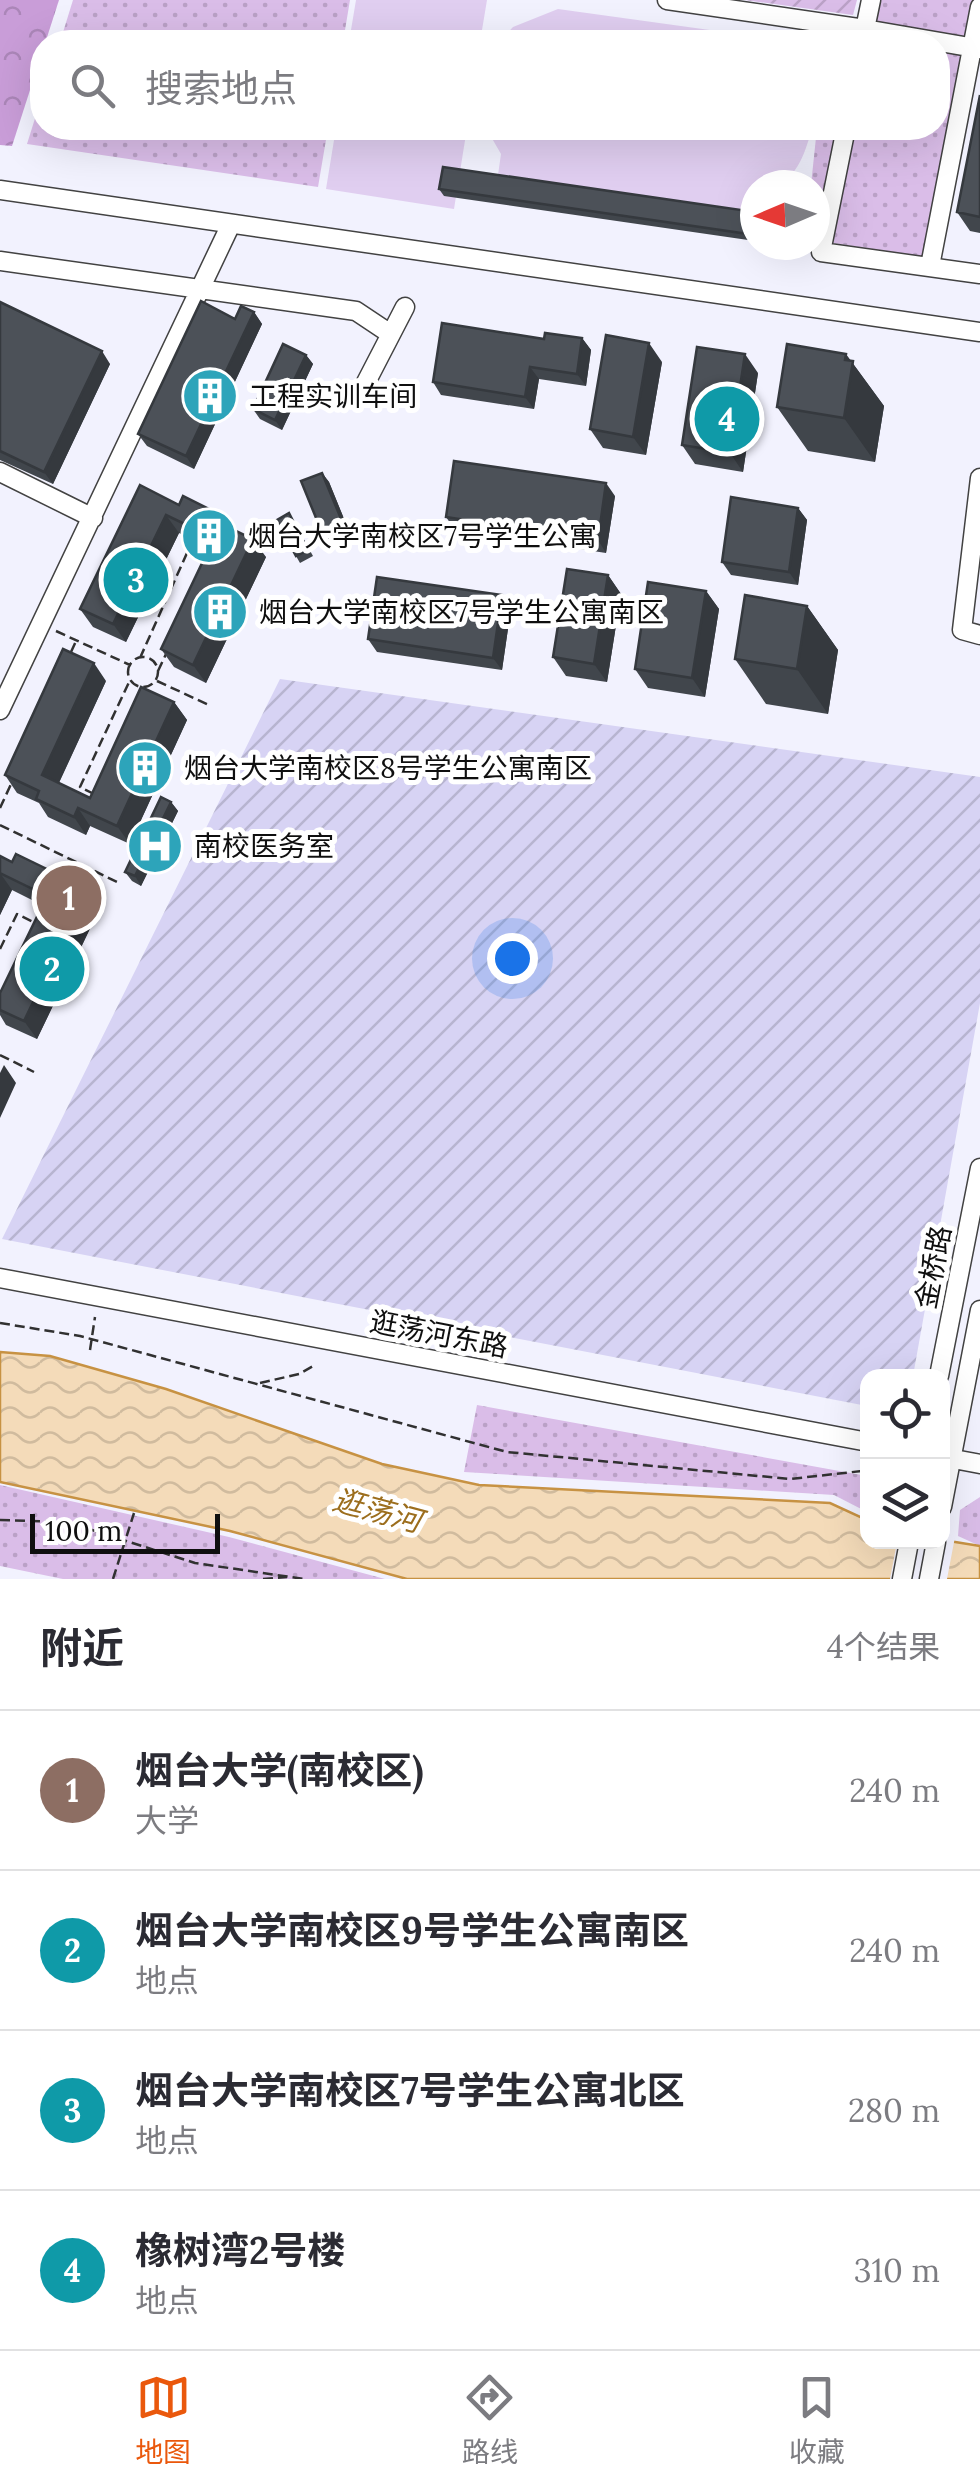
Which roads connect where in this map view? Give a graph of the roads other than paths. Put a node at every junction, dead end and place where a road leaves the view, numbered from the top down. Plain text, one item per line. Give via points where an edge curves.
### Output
1 (667, 0) edge
2 (871, 0) edge
3 (980, 7) edge
4 (831, 30) edge
5 (865, 30) edge
6 (950, 45) edge
7 (980, 48) edge
8 (844, 140) edge
9 (0, 190) edge
10 (231, 224) junction
11 (0, 261) edge
12 (930, 266) junction
13 (980, 274) edge
14 (203, 289) junction
15 (404, 307) dead end
16 (980, 332) edge
17 (390, 333) junction
18 (360, 394) dead end
19 (0, 472) edge
20 (980, 478) edge
21 (93, 518) junction
22 (980, 635) edge
23 (0, 710) edge
24 (980, 1168) edge
25 (0, 1278) edge
26 (980, 1310) edge
27 (940, 1369) edge
28 (860, 1440) edge
29 (950, 1445) edge
30 (950, 1459) edge
31 (980, 1464) edge
32 (907, 1549) edge
33 (934, 1549) edge
34 (902, 1579) edge
35 (928, 1579) edge

1 - 4 street
2 - 5 street
3 - 12 street
6 - 7 street
8 - 12 street via 821,252
9 - 10 street
10 - 14 street
10 - 16 street
11 - 14 street
12 - 13 street
14 - 17 street via 356,312
14 - 21 street
15 - 17 street
17 - 18 street
19 - 21 street
20 - 22 street via 962,630
21 - 23 street
24 - 27 street, 金桥路
25 - 28 street, 逛荡河东路
26 - 29 street, 金桥路
30 - 31 street
32 - 34 street
33 - 35 street

